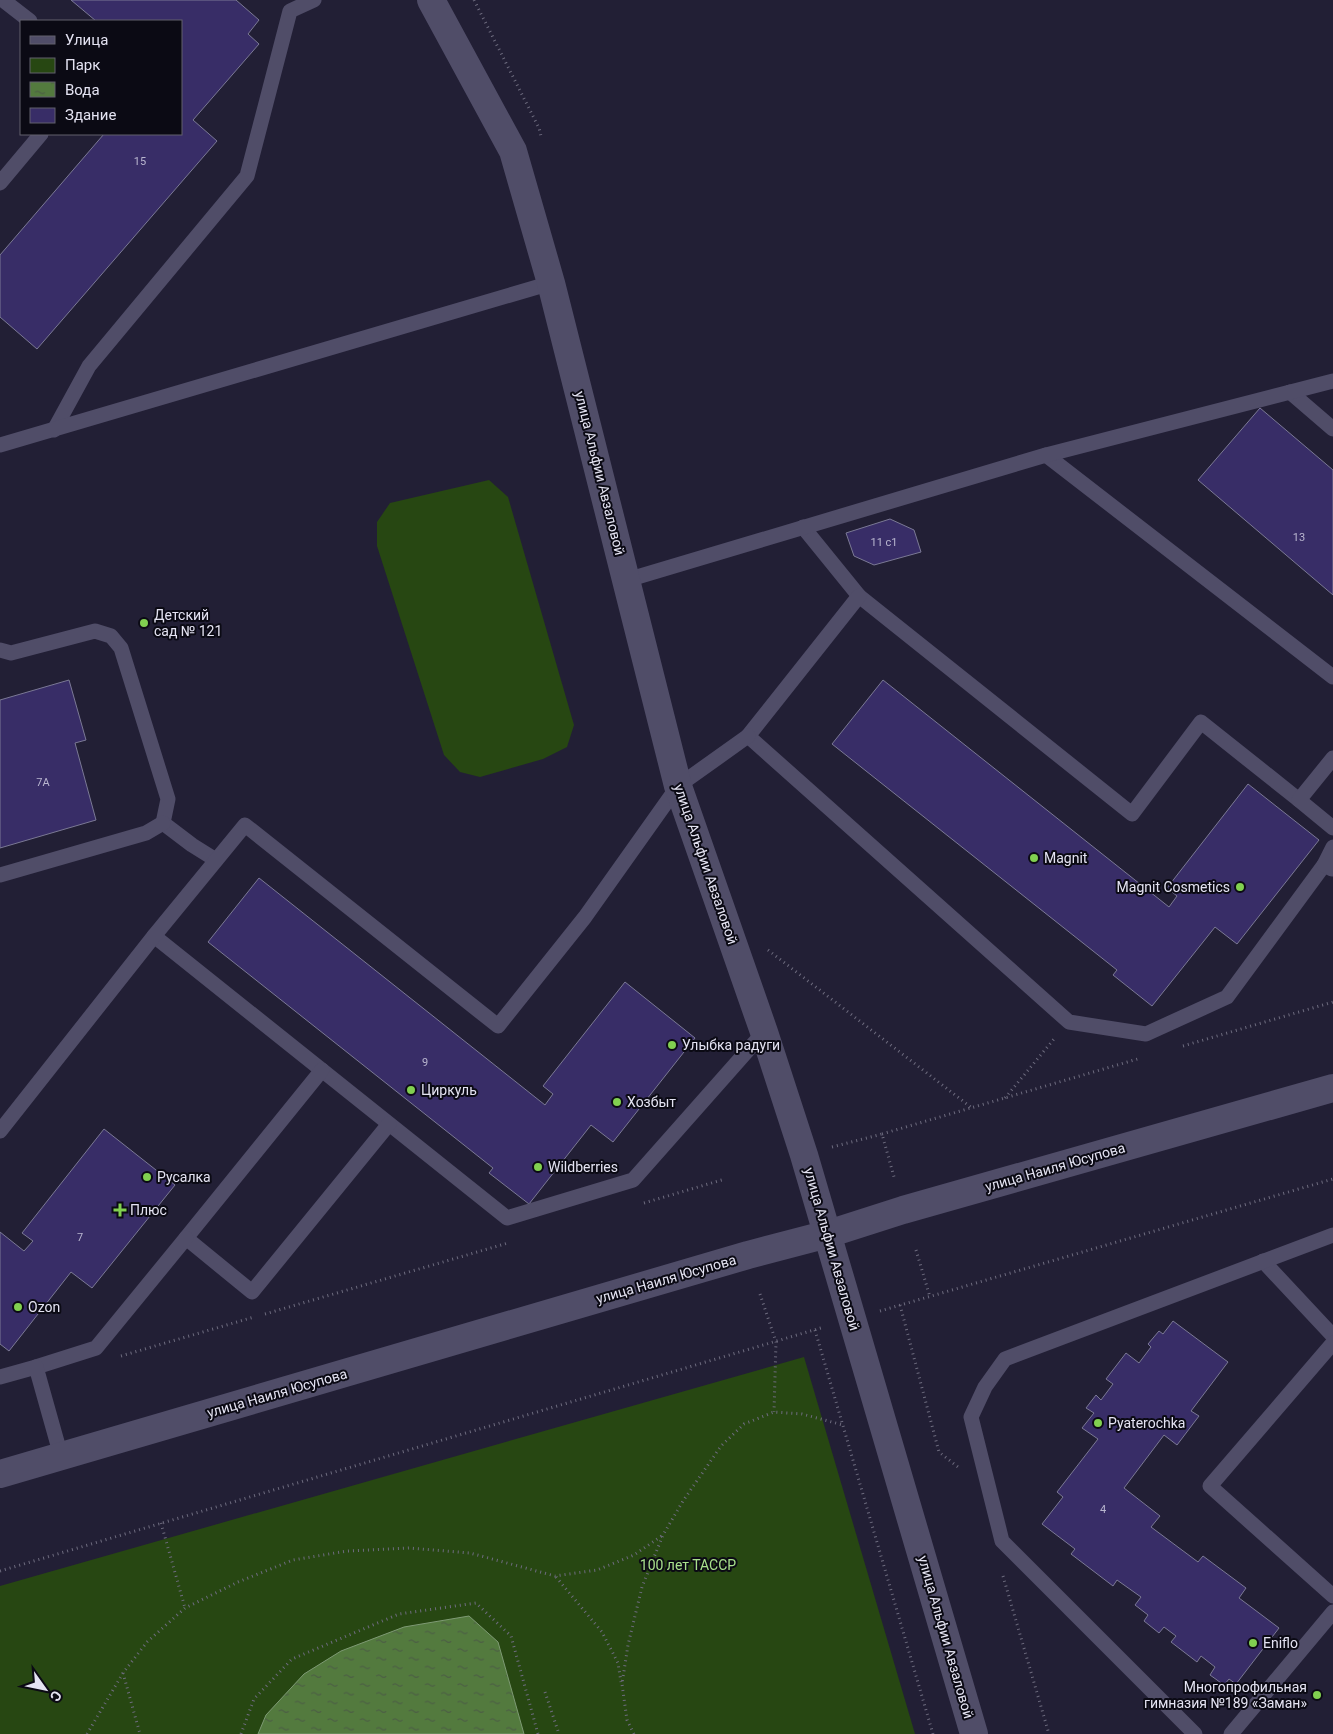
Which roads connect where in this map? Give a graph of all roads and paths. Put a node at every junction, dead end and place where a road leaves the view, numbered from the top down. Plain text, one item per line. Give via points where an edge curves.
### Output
1 (3, 0) edge
2 (314, 0) edge
3 (431, 0) edge
4 (474, 0) edge
5 (29, 20) edge
6 (40, 135) edge
7 (542, 138) dead end
8 (0, 183) edge
9 (551, 283) junction
10 (1333, 381) edge
11 (1290, 392) junction
12 (1333, 429) edge
13 (54, 430) junction
14 (1, 444) edge
15 (1046, 455) junction
16 (803, 528) junction
17 (627, 580) junction
18 (859, 596) junction
19 (0, 650) edge
20 (1333, 677) edge
21 (748, 736) junction
22 (1333, 758) edge
23 (678, 786) junction
24 (1299, 800) junction
25 (163, 823) junction
26 (1333, 828) edge
27 (1333, 847) edge
28 (216, 860) junction
29 (1329, 867) edge
30 (0, 875) edge
31 (154, 936) junction
32 (761, 945) dead end
33 (1333, 1002) edge
34 (1069, 1022) junction
35 (764, 1032) junction
36 (1183, 1046) dead end
37 (1145, 1057) dead end
38 (322, 1070) junction
39 (1333, 1088) edge
40 (1005, 1098) junction
41 (972, 1108) junction
42 (388, 1124) junction
43 (0, 1131) edge
44 (882, 1134) junction
45 (826, 1148) dead end
46 (894, 1177) dead end
47 (1333, 1179) edge
48 (725, 1180) dead end
49 (640, 1204) dead end
50 (828, 1234) junction
51 (1333, 1235) edge
52 (186, 1238) junction
53 (516, 1241) dead end
54 (916, 1250) dead end
55 (1263, 1261) junction
56 (760, 1294) dead end
57 (930, 1297) junction
58 (874, 1313) dead end
59 (831, 1324) dead end
60 (815, 1330) junction
61 (1333, 1336) edge
62 (776, 1342) junction
63 (1333, 1343) edge
64 (116, 1357) dead end
65 (36, 1367) junction
66 (0, 1377) edge
67 (774, 1412) junction
68 (843, 1426) junction
69 (60, 1456) junction
70 (0, 1474) edge
71 (161, 1523) junction
72 (663, 1535) junction
73 (0, 1570) edge
74 (555, 1576) junction
75 (1333, 1596) edge
76 (184, 1608) junction
77 (1333, 1612) edge
78 (123, 1673) junction
79 (622, 1684) junction
80 (545, 1692) dead end
81 (87, 1734) edge
82 (140, 1734) edge
83 (241, 1734) edge
84 (538, 1734) edge
85 (559, 1734) edge
86 (634, 1734) edge
87 (933, 1734) edge
88 (974, 1734) edge
89 (1195, 1734) edge
90 (1230, 1734) edge

1 - 5 lane
2 - 13 lane via 290,11 247,176 89,366
3 - 9 street, улица Альфии Авзаловой via 513,151
4 - 7 path
6 - 8 lane
9 - 13 lane
9 - 17 street, улица Альфии Авзаловой
10 - 11 lane
11 - 12 lane
11 - 15 lane
13 - 14 lane
15 - 16 lane
15 - 20 lane
16 - 17 lane
16 - 18 lane
17 - 23 street, улица Альфии Авзаловой
18 - 21 lane
18 - 24 lane via 1132,814 1201,722
19 - 25 lane via 11,653 95,631 111,636 121,648 168,799
21 - 23 lane
21 - 34 lane
22 - 24 lane
23 - 28 lane via 585,917 498,1026 246,825
23 - 35 street, улица Альфии Авзаловой
24 - 26 lane
25 - 28 lane
25 - 30 lane via 146,834
27 - 29 lane
28 - 31 lane
29 - 34 lane via 1228,997 1146,1034
31 - 38 lane
31 - 43 lane
32 - 41 path
33 - 36 path
34 - 40 path
35 - 42 lane via 633,1180 507,1218
35 - 50 street, улица Альфии Авзаловой
37 - 40 path
38 - 42 lane
38 - 52 lane
39 - 50 street, улица Наиля Юсупова
40 - 41 path
41 - 44 path
42 - 52 lane via 252,1292
44 - 45 path
44 - 46 path
47 - 57 path
48 - 49 path
50 - 69 street, улица Наиля Юсупова
50 - 88 street, улица Альфии Авзаловой
51 - 55 lane
52 - 65 lane via 96,1348
53 - 64 path
54 - 57 path
55 - 61 lane
55 - 89 lane via 1005,1359 985,1386 971,1416 1002,1541
56 - 62 path
57 - 58 path
59 - 60 path
60 - 62 path
60 - 68 path
62 - 67 path
62 - 71 path
63 - 75 lane via 1210,1486
65 - 66 lane
65 - 69 lane
67 - 68 path via 802,1414
67 - 72 path via 744,1424 721,1446
68 - 87 path
69 - 70 street, улица Наиля Юсупова
71 - 73 path
71 - 76 path
72 - 74 path via 634,1555 597,1570
72 - 79 path via 642,1587
74 - 76 path via 470,1553 409,1548 347,1551 293,1560
74 - 79 path via 602,1632 618,1663
76 - 78 path via 147,1642
77 - 90 lane
78 - 81 path
78 - 82 path
79 - 86 path via 626,1720
80 - 85 path
83 - 84 path via 254,1699 292,1659 399,1614 476,1603 511,1636

